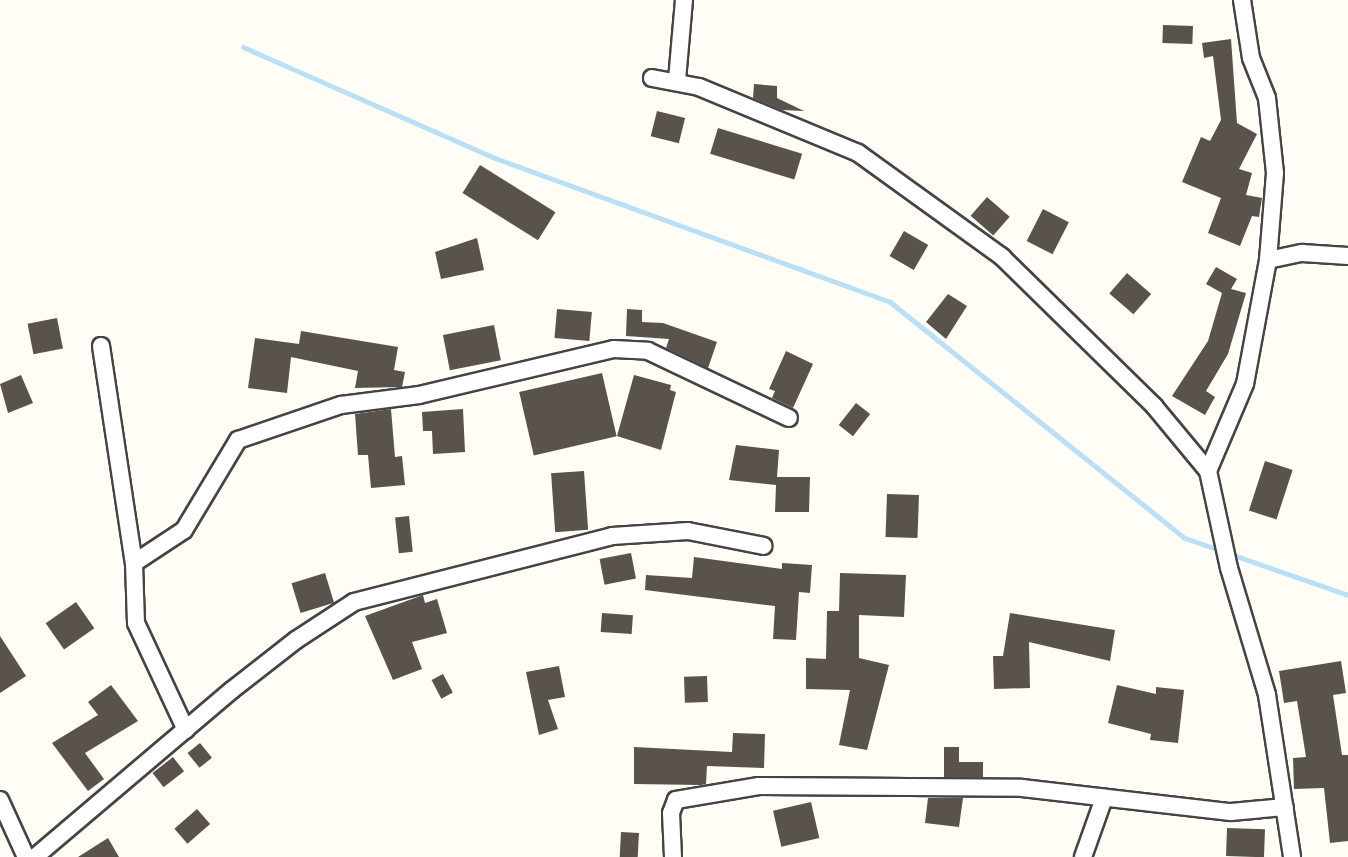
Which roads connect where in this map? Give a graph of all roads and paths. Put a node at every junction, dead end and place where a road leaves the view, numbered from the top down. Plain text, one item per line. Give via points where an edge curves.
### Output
1 (684, 0) edge
2 (1242, 0) edge
3 (652, 78) dead end
4 (677, 80) junction
5 (1348, 256) edge
6 (1268, 260) junction
7 (101, 346) dead end
8 (789, 418) dead end
9 (1208, 471) junction
10 (764, 546) dead end
11 (134, 563) junction
12 (186, 730) junction
13 (1104, 798) junction
14 (0, 800) edge
15 (1285, 807) junction
16 (26, 857) edge
17 (35, 857) edge
18 (673, 857) edge
19 (1083, 857) edge
20 (1292, 857) edge

1 - 4 street
2 - 6 street via 1251,58 1267,98 1274,146
3 - 4 street
4 - 9 street via 858,153 1002,257 1154,406
5 - 6 street via 1302,253
6 - 9 street via 1245,384
7 - 11 street
8 - 11 street via 648,351 614,349 419,395 341,405 238,440 184,530
9 - 15 street via 1229,568 1267,695
10 - 12 street via 688,531 612,536 384,591 354,602 296,640
11 - 12 street via 136,623
12 - 17 street
13 - 15 street via 1231,812
13 - 18 street via 1022,788 729,790 676,800 671,813
13 - 19 street
14 - 16 street
15 - 20 street

